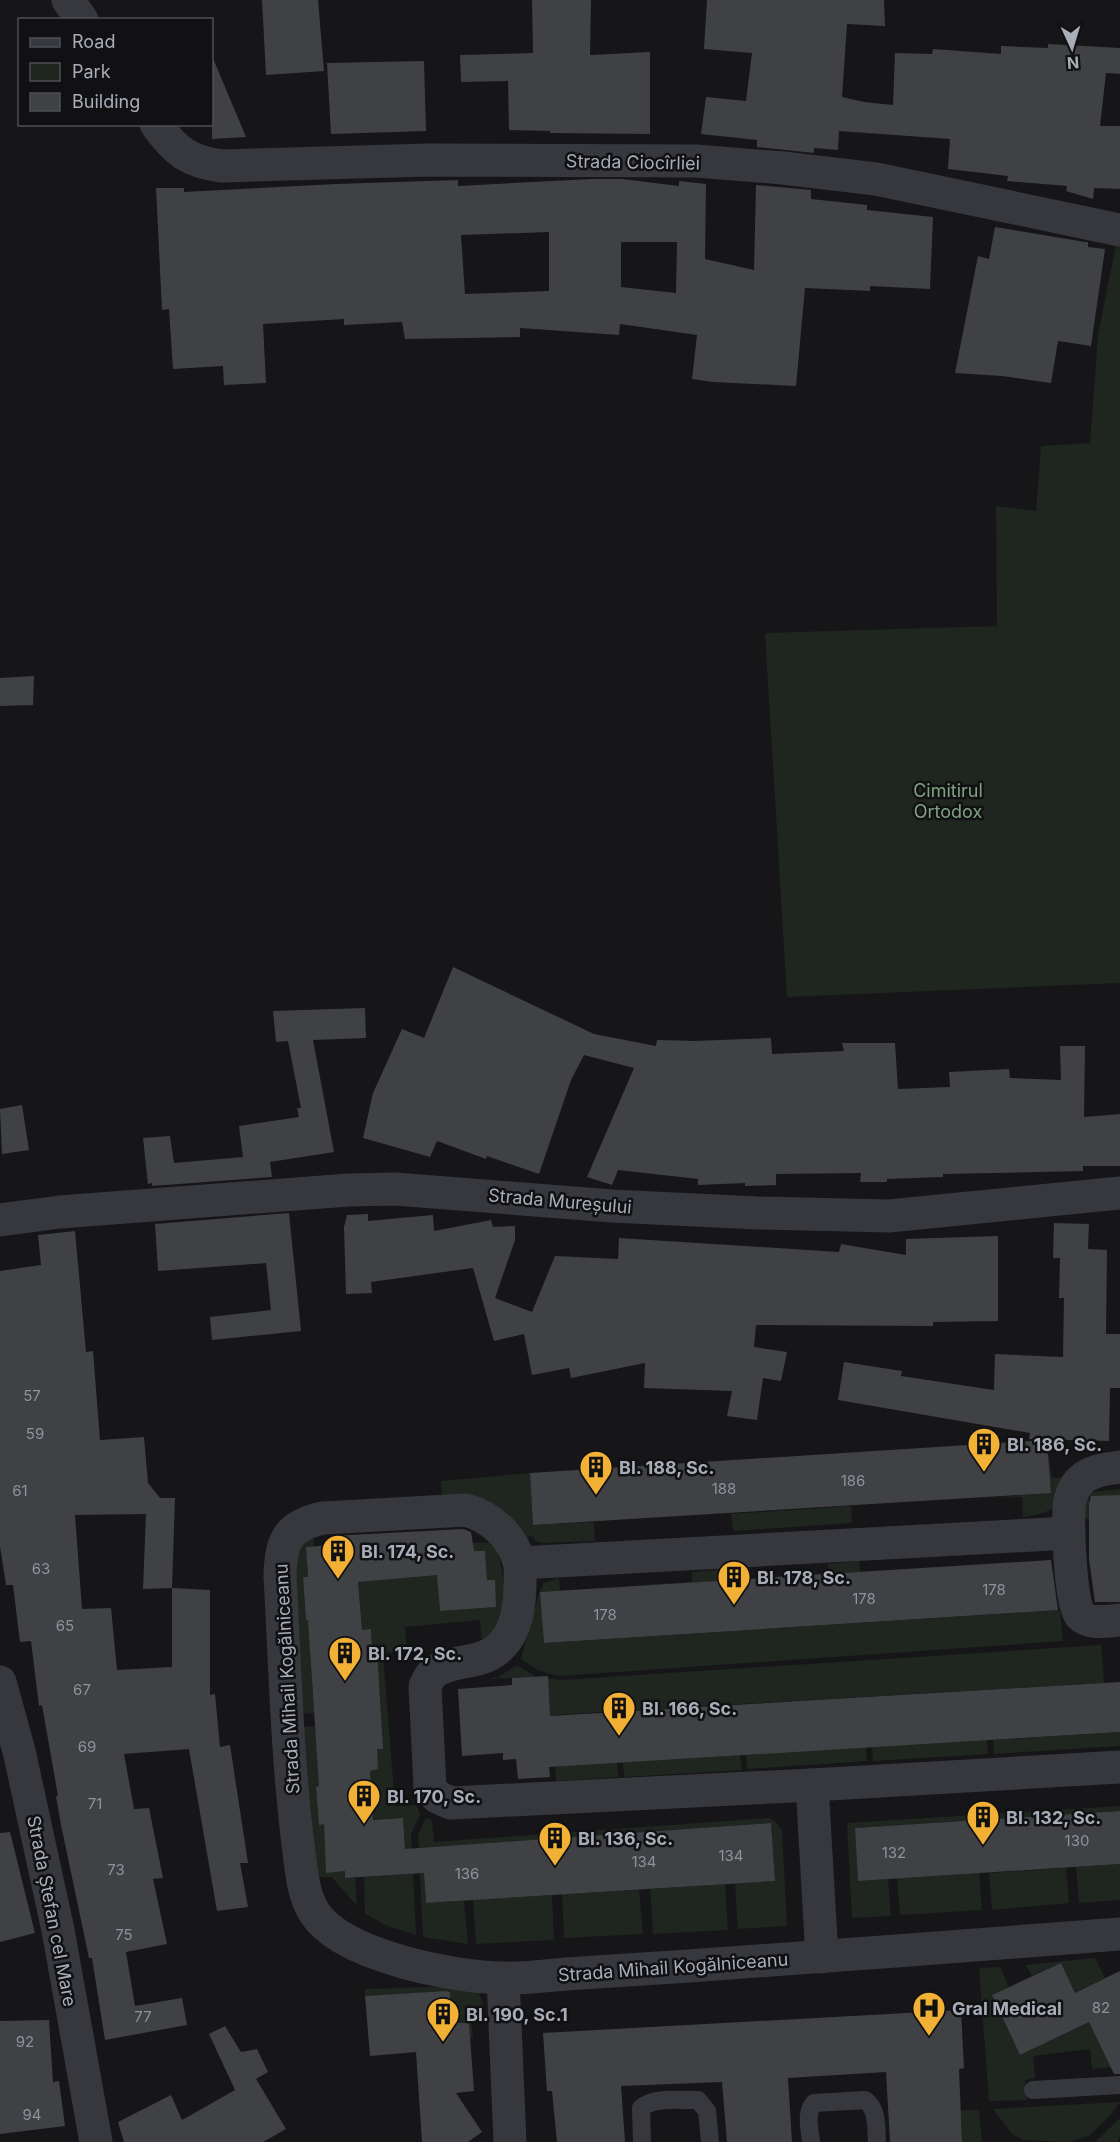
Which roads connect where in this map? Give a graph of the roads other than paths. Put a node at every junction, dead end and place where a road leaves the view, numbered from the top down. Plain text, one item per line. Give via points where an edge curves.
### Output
1 (68, 0) edge
2 (81, 18) edge
3 (157, 126) edge
4 (1120, 230) edge
5 (1120, 1193) edge
6 (0, 1220) edge
7 (1120, 1467) edge
8 (1069, 1533) junction
9 (520, 1563) junction
10 (1120, 1620) edge
11 (0, 1682) edge
12 (1120, 1767) edge
13 (812, 1785) junction
14 (1120, 1934) edge
15 (822, 1957) junction
16 (503, 1978) junction
17 (1120, 2085) edge
18 (1033, 2090) dead end
19 (96, 2142) edge
20 (510, 2142) edge
21 (642, 2142) edge
22 (710, 2142) edge
23 (811, 2142) edge
24 (877, 2142) edge

1 - 2 street
3 - 4 street, Strada Ciocîrliei via 183,155 201,164 696,161 876,179
5 - 6 street, Strada Mureșului via 889,1216 758,1214 395,1189 348,1190
7 - 8 street via 1092,1473 1081,1480 1070,1502
8 - 9 street
8 - 10 street via 1074,1605 1088,1620
9 - 13 street, Strada Mihail Kogălniceanu via 520,1605 514,1628 500,1648 484,1659 431,1674 425,1686 428,1776 437,1797 451,1803
9 - 16 street, Strada Mihail Kogălniceanu via 500,1529 488,1518 466,1510 307,1521 290,1533 281,1553 280,1576 294,1809 310,1906 327,1926 381,1955 450,1972
11 - 19 street, Strada Ștefan cel Mare via 58,1930
12 - 13 street, Strada Mihail Kogălniceanu
13 - 15 street
14 - 15 street, Strada Mihail Kogălniceanu
15 - 16 street, Strada Mihail Kogălniceanu
16 - 20 street
17 - 18 lane
21 - 22 lane via 641,2109 646,2104 698,2100 707,2111
23 - 24 lane via 809,2117 814,2103 865,2100 874,2111

